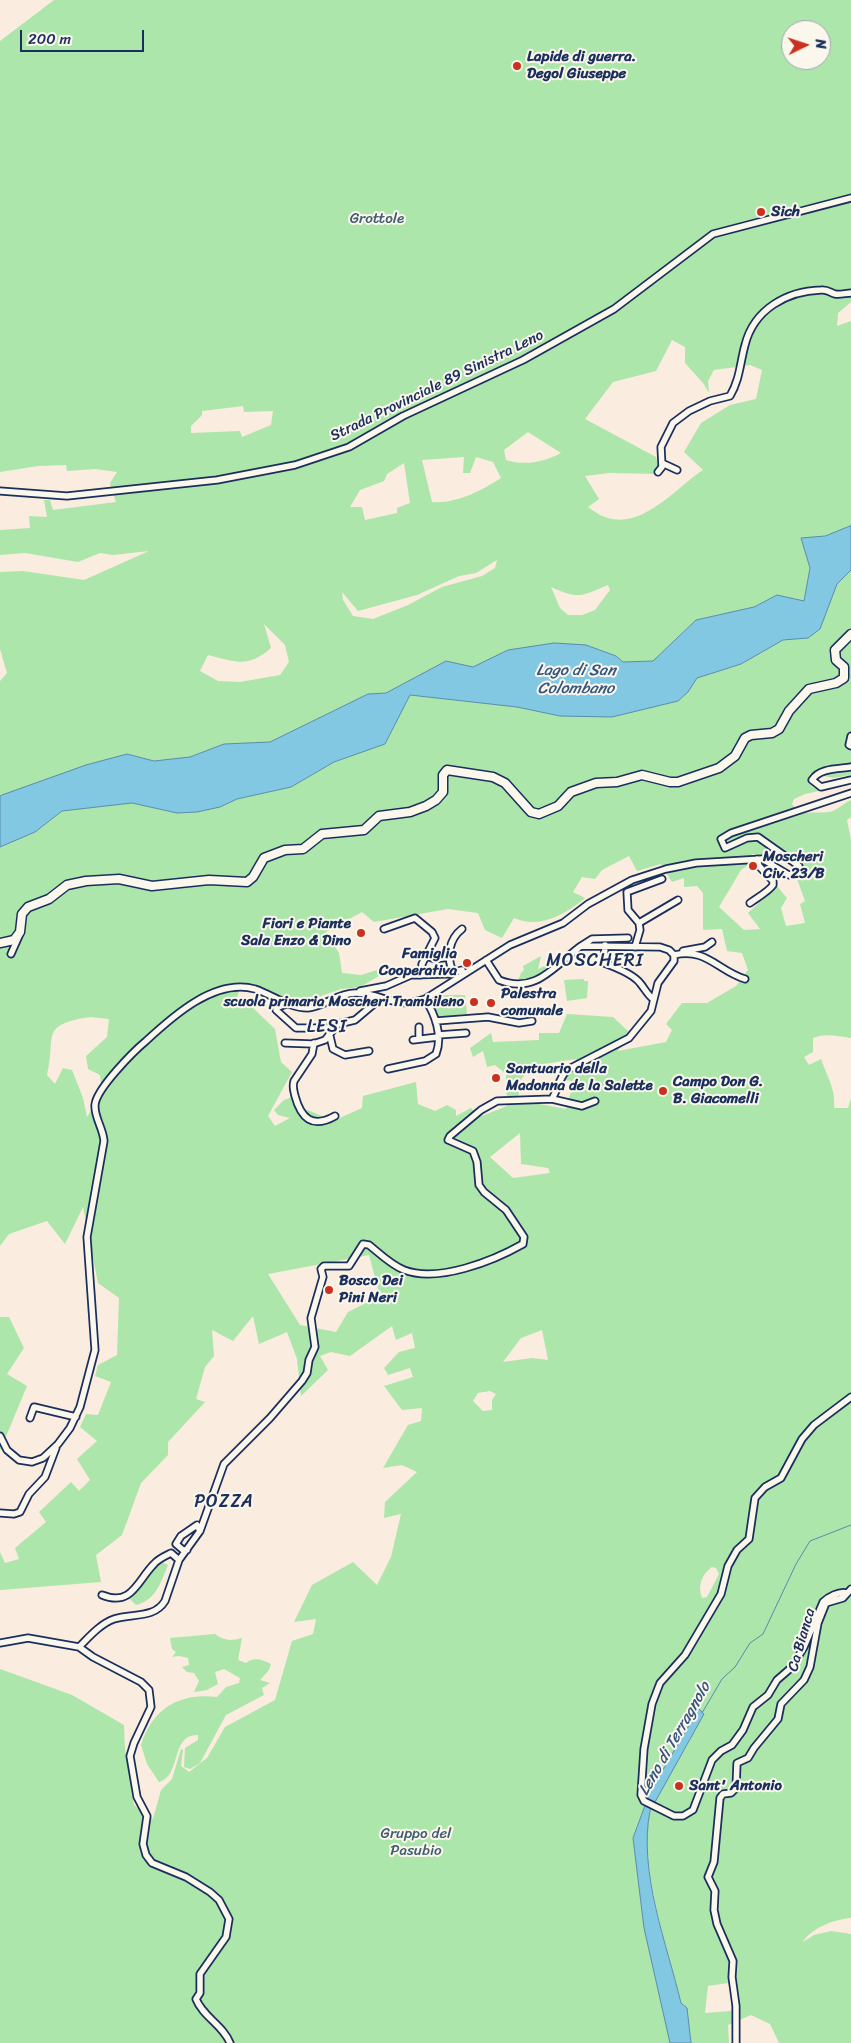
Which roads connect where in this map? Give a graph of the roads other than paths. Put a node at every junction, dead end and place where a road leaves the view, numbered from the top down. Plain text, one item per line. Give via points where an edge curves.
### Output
1 (851, 198) edge
2 (851, 293) edge
3 (662, 463) junction
4 (677, 470) dead end
5 (658, 472) dead end
6 (0, 491) edge
7 (851, 634) edge
8 (851, 736) edge
9 (851, 746) edge
10 (851, 767) edge
11 (851, 780) edge
12 (851, 793) edge
13 (757, 859) junction
14 (662, 879) dead end
15 (678, 900) dead end
16 (750, 903) dead end
17 (639, 923) junction
18 (384, 929) dead end
19 (462, 929) dead end
20 (20, 932) junction
21 (628, 938) dead end
22 (712, 942) dead end
23 (0, 943) edge
24 (605, 945) junction
25 (580, 946) junction
26 (635, 947) junction
27 (11, 954) dead end
28 (675, 954) junction
29 (426, 956) junction
30 (450, 958) junction
31 (486, 960) junction
32 (452, 972) junction
33 (463, 973) junction
34 (421, 975) junction
35 (745, 979) dead end
36 (337, 997) junction
37 (381, 998) junction
38 (425, 999) junction
39 (653, 999) junction
40 (286, 1004) junction
41 (436, 1021) junction
42 (532, 1021) dead end
43 (338, 1024) junction
44 (419, 1027) dead end
45 (328, 1028) junction
46 (466, 1033) dead end
47 (438, 1036) junction
48 (329, 1037) junction
49 (285, 1043) dead end
50 (314, 1043) junction
51 (369, 1051) dead end
52 (388, 1069) dead end
53 (552, 1099) junction
54 (595, 1101) dead end
55 (335, 1116) dead end
56 (851, 1397) edge
57 (76, 1417) junction
58 (30, 1418) dead end
59 (0, 1436) edge
60 (58, 1444) junction
61 (0, 1513) edge
62 (200, 1531) junction
63 (187, 1550) junction
64 (179, 1560) junction
65 (849, 1591) edge
66 (102, 1595) dead end
67 (0, 1643) edge
68 (79, 1646) junction
69 (230, 2043) edge
70 (736, 2043) edge

1 - 6 street, Strada Provinciale 89 Sinistra Leno via 713,234 614,309 523,360 403,416 349,447 295,465 217,480 67,496
2 - 3 street via 807,291 779,299 768,307 748,335 741,372 730,396 710,401 678,419 663,441
3 - 4 street
3 - 5 street
7 - 20 main road via 835,650 836,660 844,667 844,678 809,689 779,728 772,733 745,738 735,756 718,768 678,782 642,775 617,782 596,783 571,792 558,806 539,814 531,812 505,783 493,777 447,770 443,775 443,792 426,806 410,812 379,816 364,830 322,834 303,849 285,850 264,858 254,877 247,882 208,880 152,886 119,879 76,883 28,907 22,914
8 - 9 street
10 - 11 street via 827,770 812,780 821,787
12 - 13 street via 721,839 725,848 758,837 799,866 798,872 789,875 772,862
13 - 16 street via 773,885
13 - 31 street via 666,868 632,880 588,904 562,923 510,945
14 - 17 street via 627,892 628,910
15 - 17 street
17 - 26 street
18 - 29 street via 417,919 435,938
19 - 30 street via 452,938
20 - 23 main road via 14,940
20 - 27 street
21 - 25 street via 592,939
22 - 28 street via 705,947
24 - 25 street
24 - 26 street
24 - 39 street via 604,963 623,969 639,981
25 - 31 street via 547,975 528,982 499,980
26 - 28 street via 660,947
28 - 35 street via 708,957 728,972
28 - 39 street via 674,961 658,983
29 - 30 street
29 - 34 street
30 - 32 street
31 - 33 street
32 - 33 street via 462,970
32 - 34 street
33 - 38 street
34 - 36 street via 405,976 386,986 347,992
36 - 37 street via 354,993
36 - 40 street via 309,1008
37 - 38 street via 404,1004
37 - 43 street via 354,1020
38 - 41 street
39 - 53 street via 651,1011 629,1038 568,1070 560,1078
40 - 45 street via 276,1010 296,1028
40 - 57 street via 249,988 209,995 142,1044 96,1097 96,1114 104,1141 86,1250 95,1350
41 - 42 street via 488,1017 519,1023
41 - 47 street
43 - 45 street
43 - 48 street
44 - 47 street via 416,1039
45 - 48 street
46 - 47 street
47 - 52 street via 438,1050 433,1058
48 - 50 street
48 - 51 street via 333,1049 339,1054
49 - 50 street
50 - 55 street via 312,1054 294,1081 297,1106 304,1116 314,1121 326,1121
53 - 54 street via 582,1106
53 - 62 street via 488,1104 448,1140 473,1152 480,1185 506,1210 524,1237 523,1244 444,1273 401,1270 369,1245 363,1244 349,1266 324,1266 321,1269 323,1277 311,1318 316,1347 307,1373 270,1418 224,1464
56 - 65 street, Ca Bianca via 814,1425 802,1439 781,1478 765,1487 755,1498 748,1540 737,1550 728,1566 720,1594 684,1655 660,1683 652,1704 644,1749 641,1795 644,1801 674,1816 683,1816 693,1810 712,1760 721,1750 732,1745 753,1707 792,1667 823,1602 828,1597
57 - 58 street via 34,1406
57 - 60 street
59 - 60 street via 7,1450 19,1460 32,1462 43,1458
60 - 61 street via 45,1477 29,1494 20,1512
62 - 63 street
62 - 63 street via 197,1525 181,1536 176,1544
63 - 64 street
64 - 66 street via 171,1553 155,1563 122,1598
64 - 68 street via 161,1607 145,1614 113,1620
65 - 70 street, Ca Bianca via 843,1598 826,1603 804,1680 781,1704 778,1719 748,1758 737,1763 736,1788 720,1798 714,1862 708,1877 715,1891 717,1924 733,1960
67 - 68 street via 28,1638
68 - 69 street via 141,1682 149,1690 151,1707 130,1756 137,1797 147,1816 146,1855 152,1862 210,1892 226,1911 229,1919 226,1937 200,1974 200,1994 196,1999

